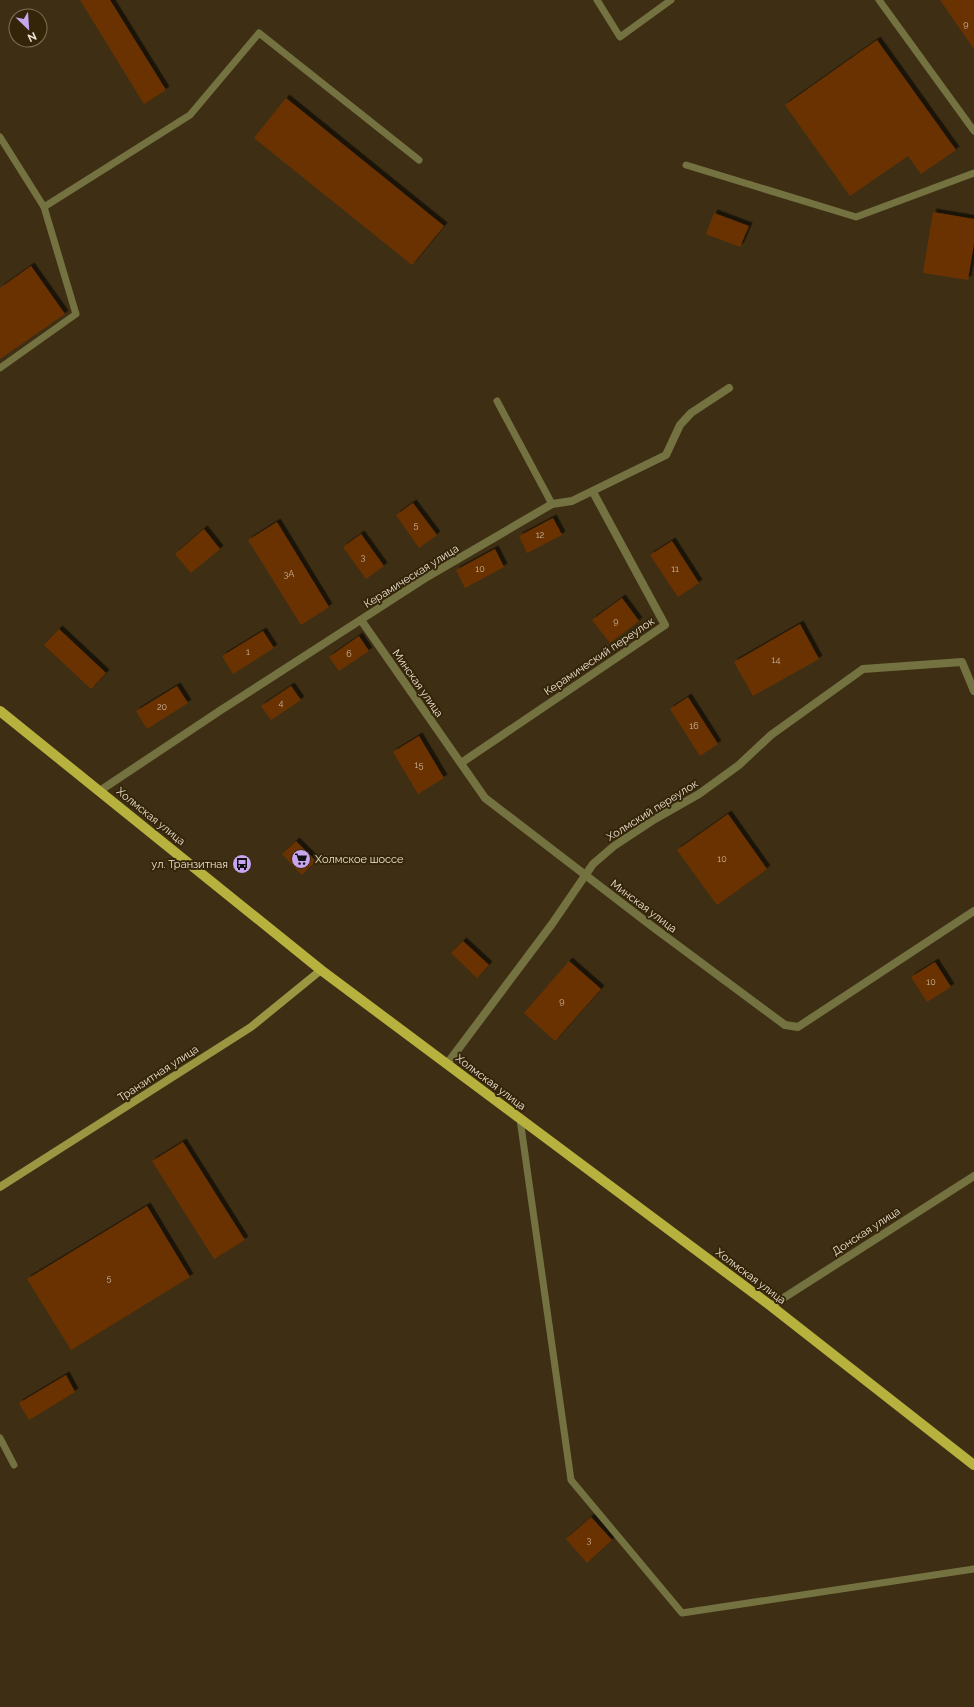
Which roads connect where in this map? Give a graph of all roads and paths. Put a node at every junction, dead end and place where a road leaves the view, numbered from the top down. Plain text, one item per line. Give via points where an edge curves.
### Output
1 (597, 0) edge
2 (671, 0) edge
3 (879, 0) edge
4 (974, 131) edge
5 (0, 137) edge
6 (419, 160) dead end
7 (686, 166) dead end
8 (974, 173) edge
9 (44, 206) junction
10 (0, 368) edge
11 (729, 388) dead end
12 (498, 401) dead end
13 (593, 492) junction
14 (552, 504) junction
15 (361, 620) junction
16 (974, 690) edge
17 (0, 710) edge
18 (461, 763) junction
19 (101, 790) junction
20 (586, 875) junction
21 (974, 911) edge
22 (321, 970) junction
23 (447, 1064) junction
24 (520, 1119) junction
25 (974, 1176) edge
26 (0, 1187) edge
27 (771, 1306) junction
28 (0, 1438) edge
29 (14, 1465) dead end
30 (974, 1465) edge
31 (974, 1569) edge

1 - 2 lane via 620,37
3 - 4 lane
5 - 9 lane
6 - 9 lane via 259,33 190,114
7 - 8 lane via 856,217
9 - 10 lane via 76,314
11 - 13 street, Керамическая улица via 680,425 666,455
12 - 14 lane
13 - 14 street, Керамическая улица via 572,502
13 - 18 street, Керамический переулок via 665,625
14 - 15 street, Керамическая улица via 427,577
15 - 18 street, Минская улица
15 - 19 street, Керамическая улица
16 - 20 street, Холмский переулок via 962,662 863,669 771,734 739,765 699,794 614,846 593,864
17 - 19 main road, Холмская улица
18 - 20 street, Минская улица via 485,798
19 - 22 main road, Холмская улица
20 - 21 street, Минская улица via 785,1025 798,1027
20 - 23 street, Холмский переулок
22 - 23 main road, Холмская улица
22 - 26 main road, Транзитная улица via 251,1027
23 - 24 main road, Холмская улица
24 - 27 main road, Холмская улица
24 - 31 lane via 571,1480 682,1613
25 - 27 street, Донская улица
27 - 30 main road, Холмская улица
28 - 29 lane

